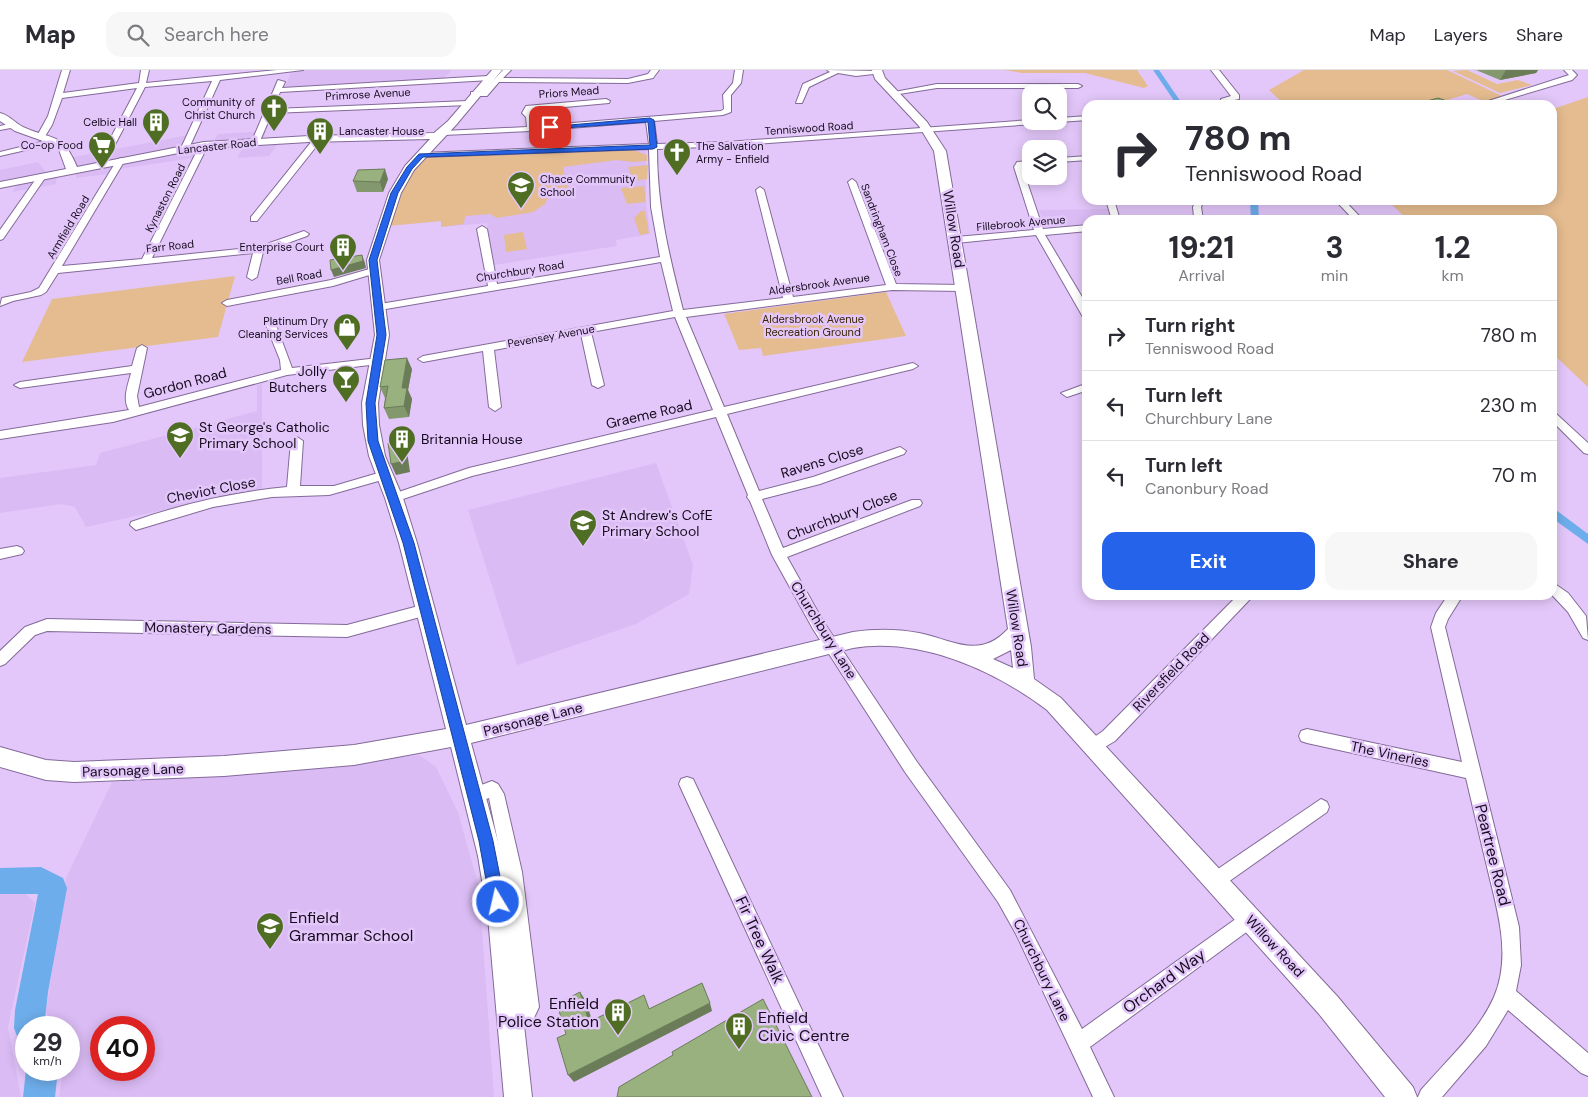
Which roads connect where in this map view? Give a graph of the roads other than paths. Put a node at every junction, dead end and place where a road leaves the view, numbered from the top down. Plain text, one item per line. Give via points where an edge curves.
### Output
1 (66, 70) edge
2 (145, 70) edge
3 (299, 70) edge
4 (507, 70) edge
5 (582, 70) edge
6 (655, 70) edge
7 (739, 70) edge
8 (1214, 70) edge
9 (1568, 70) edge
10 (833, 71) edge
11 (285, 72) junction
12 (877, 72) edge
13 (494, 76) edge
14 (217, 78) junction
15 (578, 81) junction
16 (142, 85) junction
17 (1078, 86) dead end
18 (278, 90) junction
19 (893, 93) junction
20 (60, 96) junction
21 (471, 98) junction
22 (1230, 100) edge
23 (1496, 100) edge
24 (606, 101) dead end
25 (799, 101) dead end
26 (269, 111) junction
27 (0, 116) edge
28 (1082, 118) edge
29 (648, 119) junction
30 (1067, 119) edge
31 (1022, 123) edge
32 (13, 125) junction
33 (0, 128) edge
34 (531, 129) junction
35 (928, 131) junction
36 (440, 134) junction
37 (41, 136) junction
38 (319, 138) junction
39 (53, 141) junction
40 (256, 141) junction
41 (204, 145) junction
42 (653, 147) junction
43 (185, 148) junction
44 (0, 154) edge
45 (421, 155) junction
46 (1082, 158) edge
47 (1067, 159) edge
48 (121, 160) junction
49 (104, 164) junction
50 (1022, 164) edge
51 (74, 171) junction
52 (41, 178) junction
53 (1022, 179) edge
54 (852, 182) dead end
55 (0, 185) edge
56 (1024, 185) edge
57 (760, 190) dead end
58 (1344, 205) edge
59 (1354, 215) edge
60 (254, 219) dead end
61 (482, 228) dead end
62 (1082, 228) edge
63 (1039, 232) junction
64 (304, 234) dead end
65 (0, 237) edge
66 (956, 240) junction
67 (259, 250) junction
68 (664, 259) junction
69 (146, 261) junction
70 (55, 270) junction
71 (373, 271) junction
72 (252, 277) dead end
73 (892, 287) junction
74 (493, 288) junction
75 (963, 288) junction
76 (26, 296) joint
77 (789, 301) junction
78 (0, 303) edge
79 (227, 303) dead end
80 (380, 307) junction
81 (1082, 307) edge
82 (679, 313) junction
83 (272, 325) dead end
84 (585, 330) junction
85 (488, 347) junction
86 (142, 348) dead end
87 (423, 359) dead end
88 (378, 361) junction
89 (913, 366) dead end
90 (136, 369) junction
91 (287, 372) junction
92 (20, 385) dead end
93 (598, 385) dead end
94 (1082, 388) edge
95 (1067, 393) dead end
96 (495, 407) dead end
97 (136, 412) junction
98 (720, 413) junction
99 (1557, 419) edge
100 (0, 435) edge
101 (296, 441) dead end
102 (1588, 450) edge
103 (900, 451) dead end
104 (385, 475) junction
105 (293, 491) junction
106 (753, 497) junction
107 (394, 498) junction
108 (916, 503) dead end
109 (136, 525) dead end
110 (17, 551) dead end
111 (0, 554) edge
112 (778, 555) junction
113 (1557, 592) edge
114 (1242, 600) edge
115 (1452, 600) edge
116 (426, 610) junction
117 (1018, 632) junction
118 (1588, 634) edge
119 (831, 644) junction
120 (962, 656) junction
121 (0, 660) edge
122 (1024, 684) junction
123 (458, 736) junction
124 (1307, 736) dead end
125 (1093, 747) junction
126 (0, 757) edge
127 (1473, 772) junction
128 (687, 784) dead end
129 (1321, 807) dead end
130 (1215, 881) junction
131 (509, 914) joint
132 (1250, 919) junction
133 (1506, 995) junction
134 (1078, 1044) junction
135 (1588, 1066) edge
136 (518, 1097) edge
137 (833, 1097) edge
138 (1104, 1097) edge
139 (1403, 1097) edge
140 (1428, 1097) edge

1 - 20 street
2 - 16 street
3 - 11 street
4 - 13 street
5 - 15 street
6 - 15 street via 650,76 636,80
7 - 29 street via 739,79 727,96 728,108 719,113
8 - 22 street via 1236,97
9 - 23 street via 1573,75 1569,78
10 - 12 street
10 - 25 street via 806,86
11 - 14 street
11 - 18 street
12 - 19 street, Willow Road
13 - 15 street
13 - 18 street
13 - 21 street
14 - 16 street
14 - 43 street
16 - 20 street
16 - 49 street via 103,160
17 - 19 street via 938,86
18 - 26 street
19 - 35 street, Willow Road
20 - 37 street
21 - 26 street, Primrose Avenue
21 - 36 street
24 - 34 street, Priors Mead via 529,108 526,113 530,116
26 - 40 street
27 - 32 street
28 - 30 street
29 - 34 street
29 - 42 street, Churchbury Lane
31 - 35 street, Tenniswood Road
32 - 33 street
32 - 37 street
34 - 36 street
35 - 42 street, Tenniswood Road
35 - 66 street, Willow Road via 940,151
36 - 38 street, Lancaster Road
36 - 45 street
37 - 39 street
38 - 40 street, Lancaster Road
38 - 60 street
39 - 44 street
39 - 51 street via 64,149
40 - 41 street, Lancaster Road
41 - 43 street, Lancaster Road
41 - 69 street, Kynaston Road
42 - 45 street, Tenniswood Road
42 - 68 street, Churchbury Lane via 653,184
43 - 48 street, Lancaster Road
45 - 71 street via 409,168 395,193 373,260
46 - 47 street
48 - 49 street, Lancaster Road
48 - 70 street, Armfield Road
49 - 51 street, Lancaster Road
50 - 53 street via 1018,167
51 - 52 street, Lancaster Road
52 - 55 street, Lancaster Road
52 - 65 street
54 - 73 street, Sandringham Close
56 - 63 street
57 - 77 street
58 - 59 street
61 - 74 street
62 - 63 street, Fillebrook Avenue
63 - 66 street, Fillebrook Avenue
63 - 81 street
64 - 67 street, Farr Road
66 - 75 street, Willow Road
67 - 69 street, Farr Road
67 - 72 street
68 - 74 street, Churchbury Road
68 - 82 street, Churchbury Lane
69 - 70 street, Farr Road
70 - 76 street, Armfield Road via 43,290
71 - 79 street, Bell Road via 334,284
71 - 80 street
73 - 75 street, Aldersbrook Avenue
73 - 77 street, Aldersbrook Avenue
74 - 80 street, Churchbury Road
75 - 117 street, Willow Road
76 - 78 street via 12,297
77 - 82 street, Aldersbrook Avenue
80 - 88 street via 382,335
82 - 84 street, Pevensey Avenue
82 - 98 street, Churchbury Lane
83 - 91 street
84 - 85 street, Pevensey Avenue
84 - 93 street
85 - 87 street, Pevensey Avenue
85 - 96 street
86 - 90 street
88 - 91 street, Gordon Road
88 - 104 street via 370,403 371,424 377,456
89 - 98 street, Graeme Road
90 - 92 street
90 - 97 street via 131,396
91 - 97 street, Gordon Road
94 - 95 street
97 - 100 street, Gordon Road via 94,422
98 - 106 street, Churchbury Lane
98 - 107 street, Graeme Road via 469,472
99 - 102 street
101 - 105 street
103 - 106 street, Ravens Close via 816,481
104 - 105 street, Cheviot Close via 333,490
104 - 107 street
105 - 109 street, Cheviot Close via 207,504 157,516
106 - 112 street, Churchbury Lane
107 - 116 street
108 - 112 street, Churchbury Close
110 - 111 street
112 - 119 street, Churchbury Lane
113 - 118 street via 1574,609
114 - 125 street, Riversfield Road via 1109,736
115 - 127 street, Peartree Road via 1440,617 1438,627
116 - 121 street, Monastery Gardens via 347,631 47,625 30,631
116 - 123 street
117 - 120 street via 1004,646 986,653
117 - 122 street, Willow Road via 1024,662
119 - 120 street, Parsonage Lane via 883,637 920,642
119 - 123 street, Parsonage Lane
119 - 134 street, Churchbury Lane via 910,767 1004,896
120 - 122 street, Parsonage Lane
122 - 125 street, Willow Road via 1048,699
123 - 126 street, Parsonage Lane via 354,754 206,767 74,772 46,770
123 - 131 street
124 - 127 street, The Vineries
125 - 130 street, Willow Road
127 - 133 street, Peartree Road via 1510,927 1511,969
128 - 137 street, Fir Tree Walk
129 - 130 street
130 - 132 street, Willow Road
131 - 136 street via 509,1020
132 - 134 street, Orchard Way
132 - 139 street, Willow Road via 1328,1005
133 - 135 street
133 - 140 street, Peartree Road via 1476,1042
134 - 138 street, Churchbury Lane

